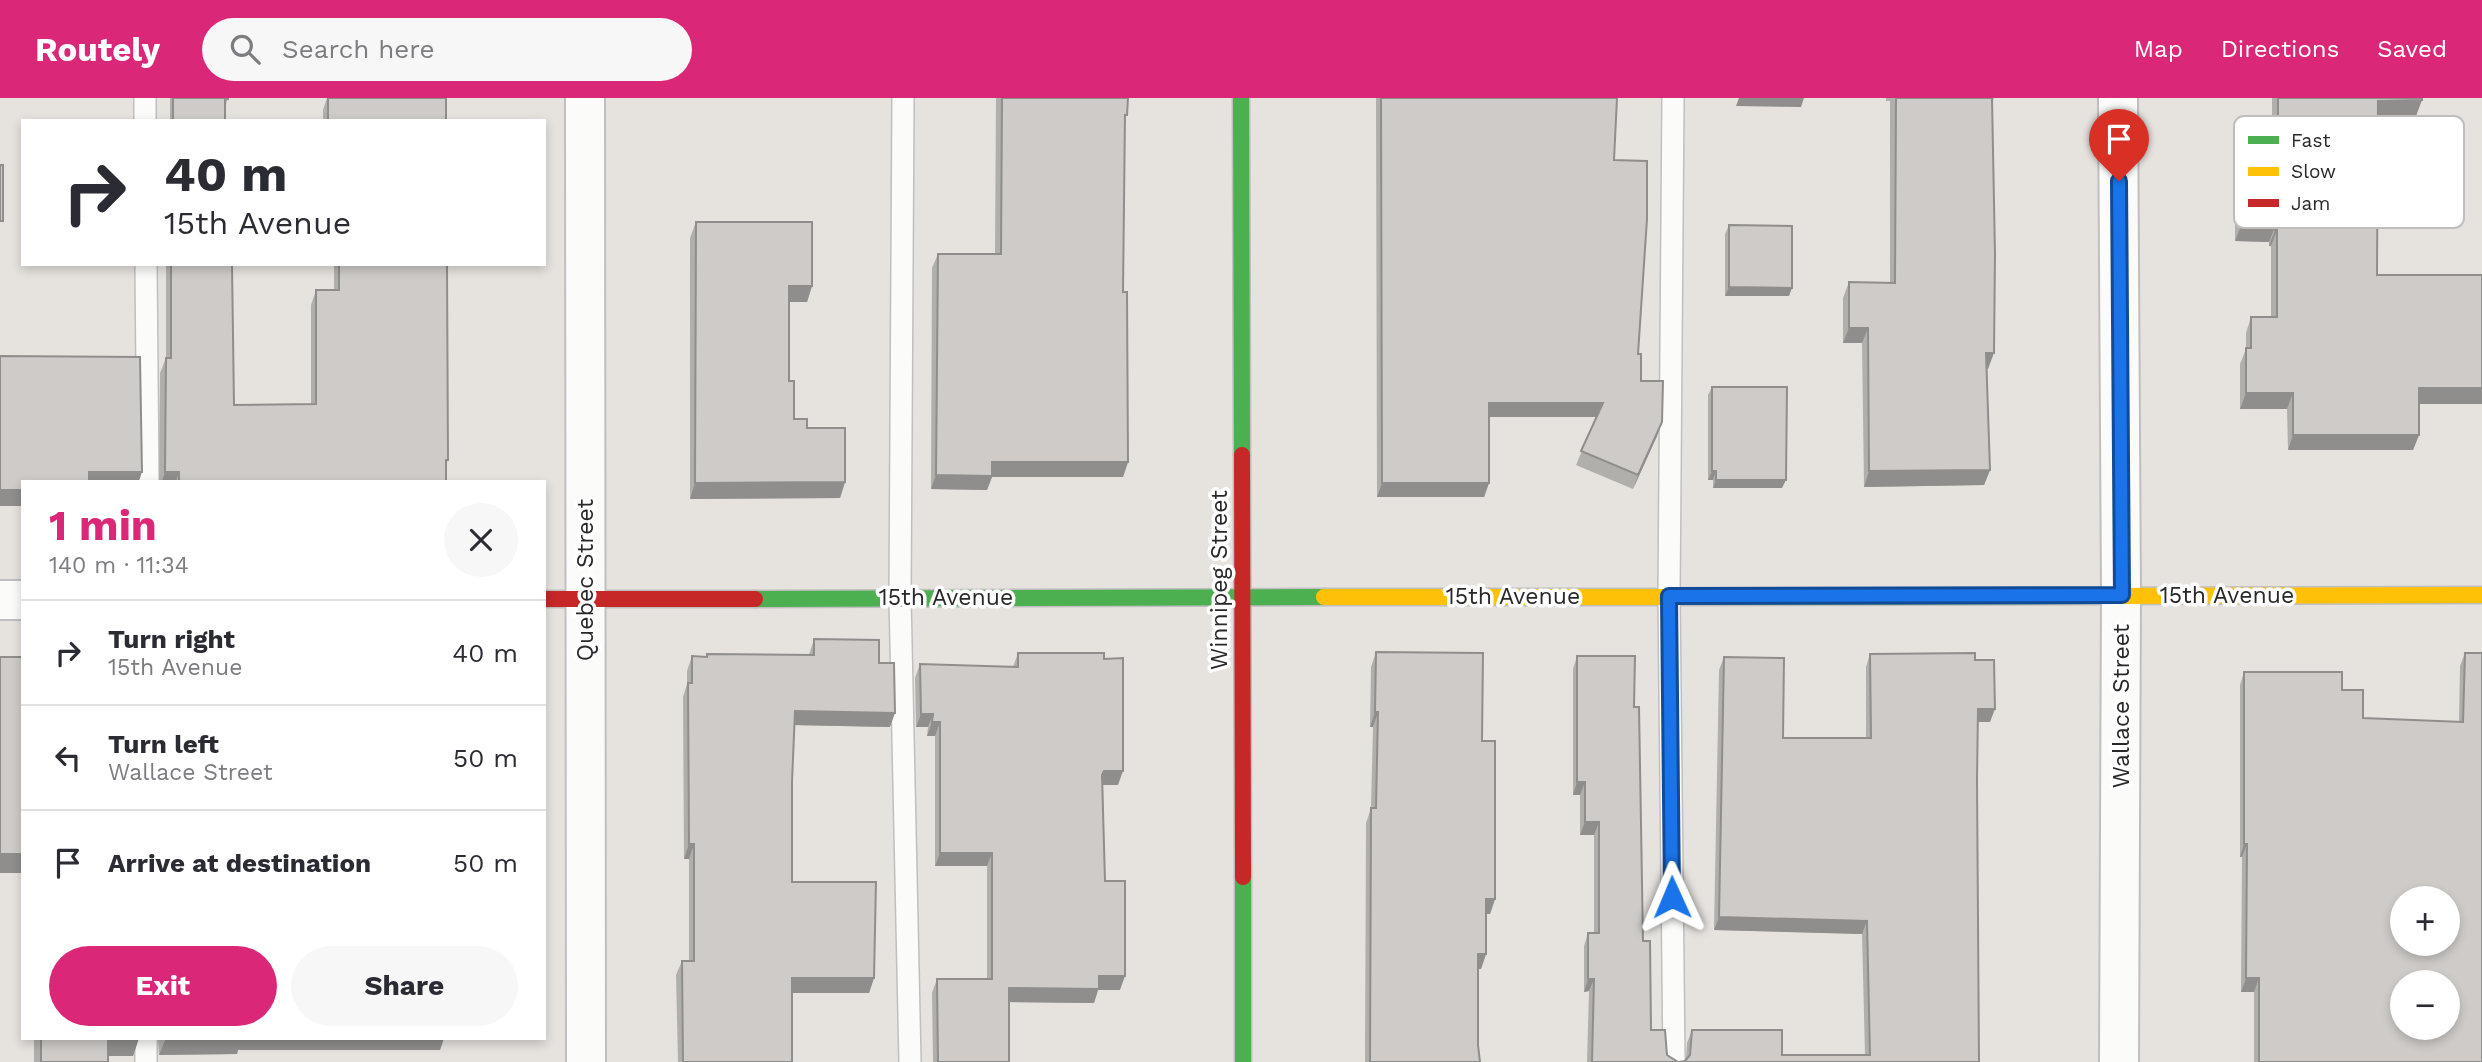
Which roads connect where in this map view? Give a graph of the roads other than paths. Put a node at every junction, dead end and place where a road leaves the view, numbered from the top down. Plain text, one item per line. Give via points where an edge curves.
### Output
1 (145, 98) edge
2 (585, 98) edge
3 (903, 98) edge
4 (1241, 98) edge
5 (1673, 98) edge
6 (2118, 98) edge
7 (145, 119) edge
8 (146, 266) edge
9 (148, 480) edge
10 (2122, 595) junction
11 (2482, 595) edge
12 (1669, 596) junction
13 (900, 597) junction
14 (1242, 597) junction
15 (546, 598) edge
16 (585, 598) junction
17 (0, 600) edge
18 (21, 600) edge
19 (146, 1040) edge
20 (146, 1062) edge
21 (586, 1062) edge
22 (909, 1062) edge
23 (1243, 1062) edge
24 (1674, 1062) edge
25 (2119, 1062) edge

1 - 7 lane
2 - 16 street, Quebec Street
3 - 13 lane
4 - 14 street, Winnipeg Street
5 - 12 lane
6 - 10 street, Wallace Street
8 - 9 lane
10 - 11 street, 15th Avenue
10 - 12 street, 15th Avenue
10 - 25 street, Wallace Street
12 - 14 street, 15th Avenue
12 - 24 lane
13 - 14 street, 15th Avenue
13 - 16 street, 15th Avenue
13 - 22 lane
14 - 23 street, Winnipeg Street
15 - 16 street, 15th Avenue
16 - 21 street, Quebec Street
17 - 18 street
19 - 20 lane

